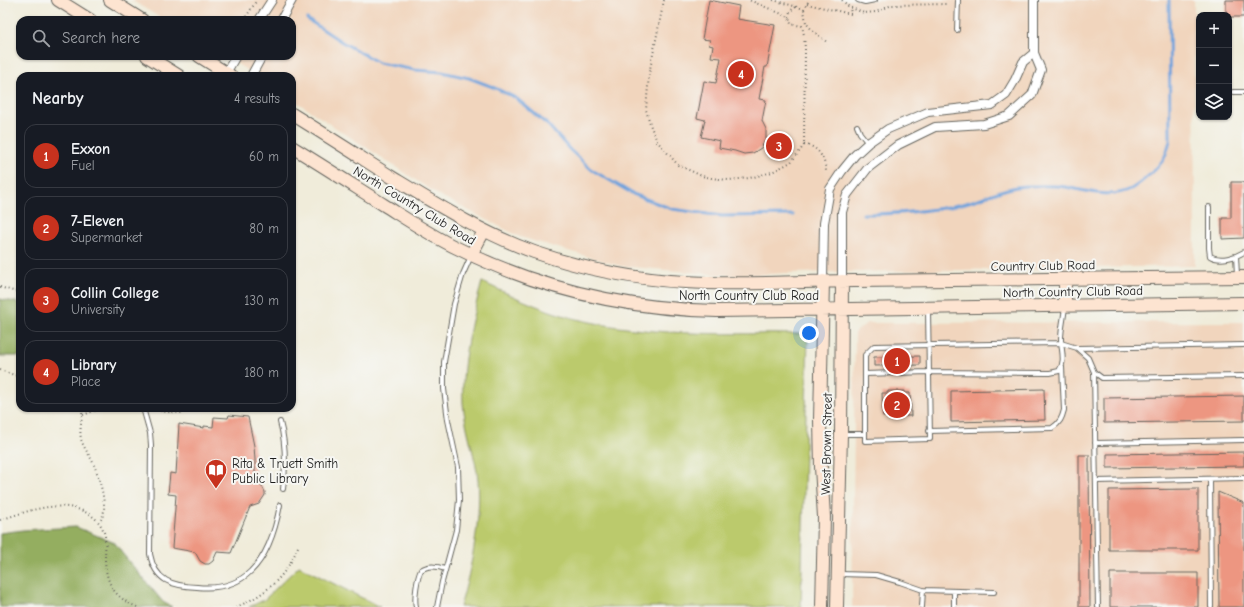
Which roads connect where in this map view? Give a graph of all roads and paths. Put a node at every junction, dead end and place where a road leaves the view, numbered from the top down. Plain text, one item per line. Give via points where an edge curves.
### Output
1 (58, 0) edge
2 (110, 0) edge
3 (257, 0) edge
4 (272, 0) edge
5 (292, 0) edge
6 (664, 0) edge
7 (750, 0) edge
8 (773, 0) edge
9 (809, 0) edge
10 (842, 0) edge
11 (858, 0) edge
12 (875, 0) edge
13 (958, 0) edge
14 (1034, 0) edge
15 (807, 4) junction
16 (948, 4) dead end
17 (798, 7) junction
18 (850, 8) junction
19 (804, 10) junction
20 (84, 16) edge
21 (136, 16) edge
22 (247, 16) edge
23 (262, 16) edge
24 (283, 16) edge
25 (789, 17) junction
26 (806, 23) junction
27 (802, 26) junction
28 (957, 30) dead end
29 (828, 43) dead end
30 (1034, 53) junction
31 (154, 60) edge
32 (205, 60) edge
33 (234, 60) edge
34 (260, 60) edge
35 (173, 72) edge
36 (223, 72) edge
37 (228, 72) edge
38 (253, 72) edge
39 (1233, 92) dead end
40 (1244, 92) edge
41 (296, 117) edge
42 (857, 126) dead end
43 (868, 143) junction
44 (804, 145) junction
45 (296, 150) edge
46 (826, 172) dead end
47 (1209, 207) dead end
48 (484, 231) junction
49 (1244, 252) edge
50 (472, 255) junction
51 (1236, 256) junction
52 (1240, 277) edge
53 (1065, 279) junction
54 (823, 281) junction
55 (842, 281) junction
56 (0, 287) edge
57 (16, 291) edge
58 (1244, 303) edge
59 (1065, 305) junction
60 (928, 307) junction
61 (822, 308) junction
62 (842, 308) junction
63 (1061, 343) junction
64 (1244, 345) edge
65 (928, 346) junction
66 (1077, 348) junction
67 (1062, 366) junction
68 (0, 370) edge
69 (928, 372) junction
70 (1094, 372) junction
71 (866, 374) junction
72 (16, 376) edge
73 (1244, 376) edge
74 (82, 412) edge
75 (92, 412) edge
76 (144, 412) edge
77 (164, 412) edge
78 (182, 413) dead end
79 (82, 416) junction
80 (280, 422) dead end
81 (929, 432) junction
82 (841, 434) junction
83 (865, 434) junction
84 (1244, 440) edge
85 (1095, 443) junction
86 (1244, 478) edge
87 (1210, 479) junction
88 (1096, 481) junction
89 (283, 490) dead end
90 (280, 505) dead end
91 (824, 517) junction
92 (0, 520) edge
93 (99, 522) junction
94 (299, 544) dead end
95 (445, 569) junction
96 (837, 574) junction
97 (923, 590) junction
98 (954, 590) junction
99 (994, 592) dead end
100 (137, 607) edge
101 (236, 607) edge
102 (416, 607) edge
103 (437, 607) edge
104 (822, 607) edge
105 (837, 607) edge
106 (922, 607) edge
107 (954, 607) edge
108 (1098, 607) edge
109 (1211, 607) edge

1 - 20 main road
2 - 21 main road
3 - 22 path
4 - 23 street
5 - 24 street
6 - 44 path via 649,74 646,110 657,141 678,165 711,178 750,178 772,172 790,162
7 - 25 path
8 - 17 path
9 - 15 path
10 - 18 path
11 - 12 lane
13 - 28 lane
14 - 30 street
15 - 18 path via 851,14
15 - 19 path
16 - 18 path via 892,5 870,13
17 - 19 path
17 - 25 path via 790,11
19 - 26 path
25 - 27 path via 792,24
26 - 27 path
26 - 29 path
27 - 44 path via 805,49
30 - 43 street via 1023,62 1006,95 992,105 928,112 888,129
30 - 55 street via 1041,70 1032,95 1009,116 984,124 935,127 898,145 868,168 847,195 842,212
31 - 35 main road
32 - 36 main road
33 - 37 street
34 - 38 street
39 - 40 lane
41 - 48 main road, North Country Club Road via 439,207
42 - 43 lane
43 - 54 street via 855,155 830,189 824,223
44 - 46 path via 809,145 823,158
45 - 50 main road, North Country Club Road via 432,235
47 - 51 lane via 1210,256
48 - 50 main road
48 - 54 main road, North Country Club Road via 568,263 662,281
49 - 51 lane
50 - 61 main road, North Country Club Road via 550,286 629,304 686,310
50 - 95 lane via 454,304 444,362 447,412 459,484 456,530
51 - 52 lane
52 - 53 main road, Country Club Road
53 - 55 main road, Country Club Road
53 - 59 main road
54 - 55 main road, North Country Club Road
54 - 61 main road, West Brown Street
55 - 62 main road, West Brown Street
56 - 57 path
58 - 59 main road, North Country Club Road
59 - 60 main road, North Country Club Road
59 - 63 lane
60 - 62 main road, North Country Club Road
60 - 65 lane
61 - 62 main road, North Country Club Road
61 - 91 main road, West Brown Street via 820,420
62 - 82 main road, West Brown Street
63 - 65 lane
63 - 66 lane
63 - 67 lane
64 - 66 lane
65 - 69 lane
65 - 71 lane via 874,346 865,355
66 - 70 lane via 1088,358
67 - 69 lane via 1059,371 1050,373
67 - 81 lane via 1064,410 1060,421 1052,428
68 - 72 path
69 - 71 lane
69 - 81 lane
70 - 73 lane via 1102,378
70 - 85 lane
71 - 83 lane
74 - 79 path
75 - 79 path
76 - 90 lane via 151,446 150,554 155,569 166,580 180,586 211,588 227,585 245,576 266,550
77 - 78 path
79 - 93 path via 82,442 94,466 103,498 103,517
80 - 89 lane via 285,454
81 - 83 lane via 930,439 865,441
82 - 83 lane
82 - 96 main road, West Brown Street
84 - 85 lane
85 - 88 lane
86 - 87 lane
87 - 88 lane
87 - 109 lane
88 - 108 lane
91 - 96 main road via 831,565
91 - 104 main road, West Brown Street
92 - 93 path via 37,509 66,507 87,513
93 - 100 path via 105,537 105,567 110,586 119,597
94 - 101 path via 284,574 258,597
95 - 102 lane via 425,567 421,570
95 - 103 lane
96 - 97 lane via 876,576
96 - 105 main road, West Brown Street
97 - 98 lane
97 - 106 lane
98 - 99 lane
98 - 107 lane

